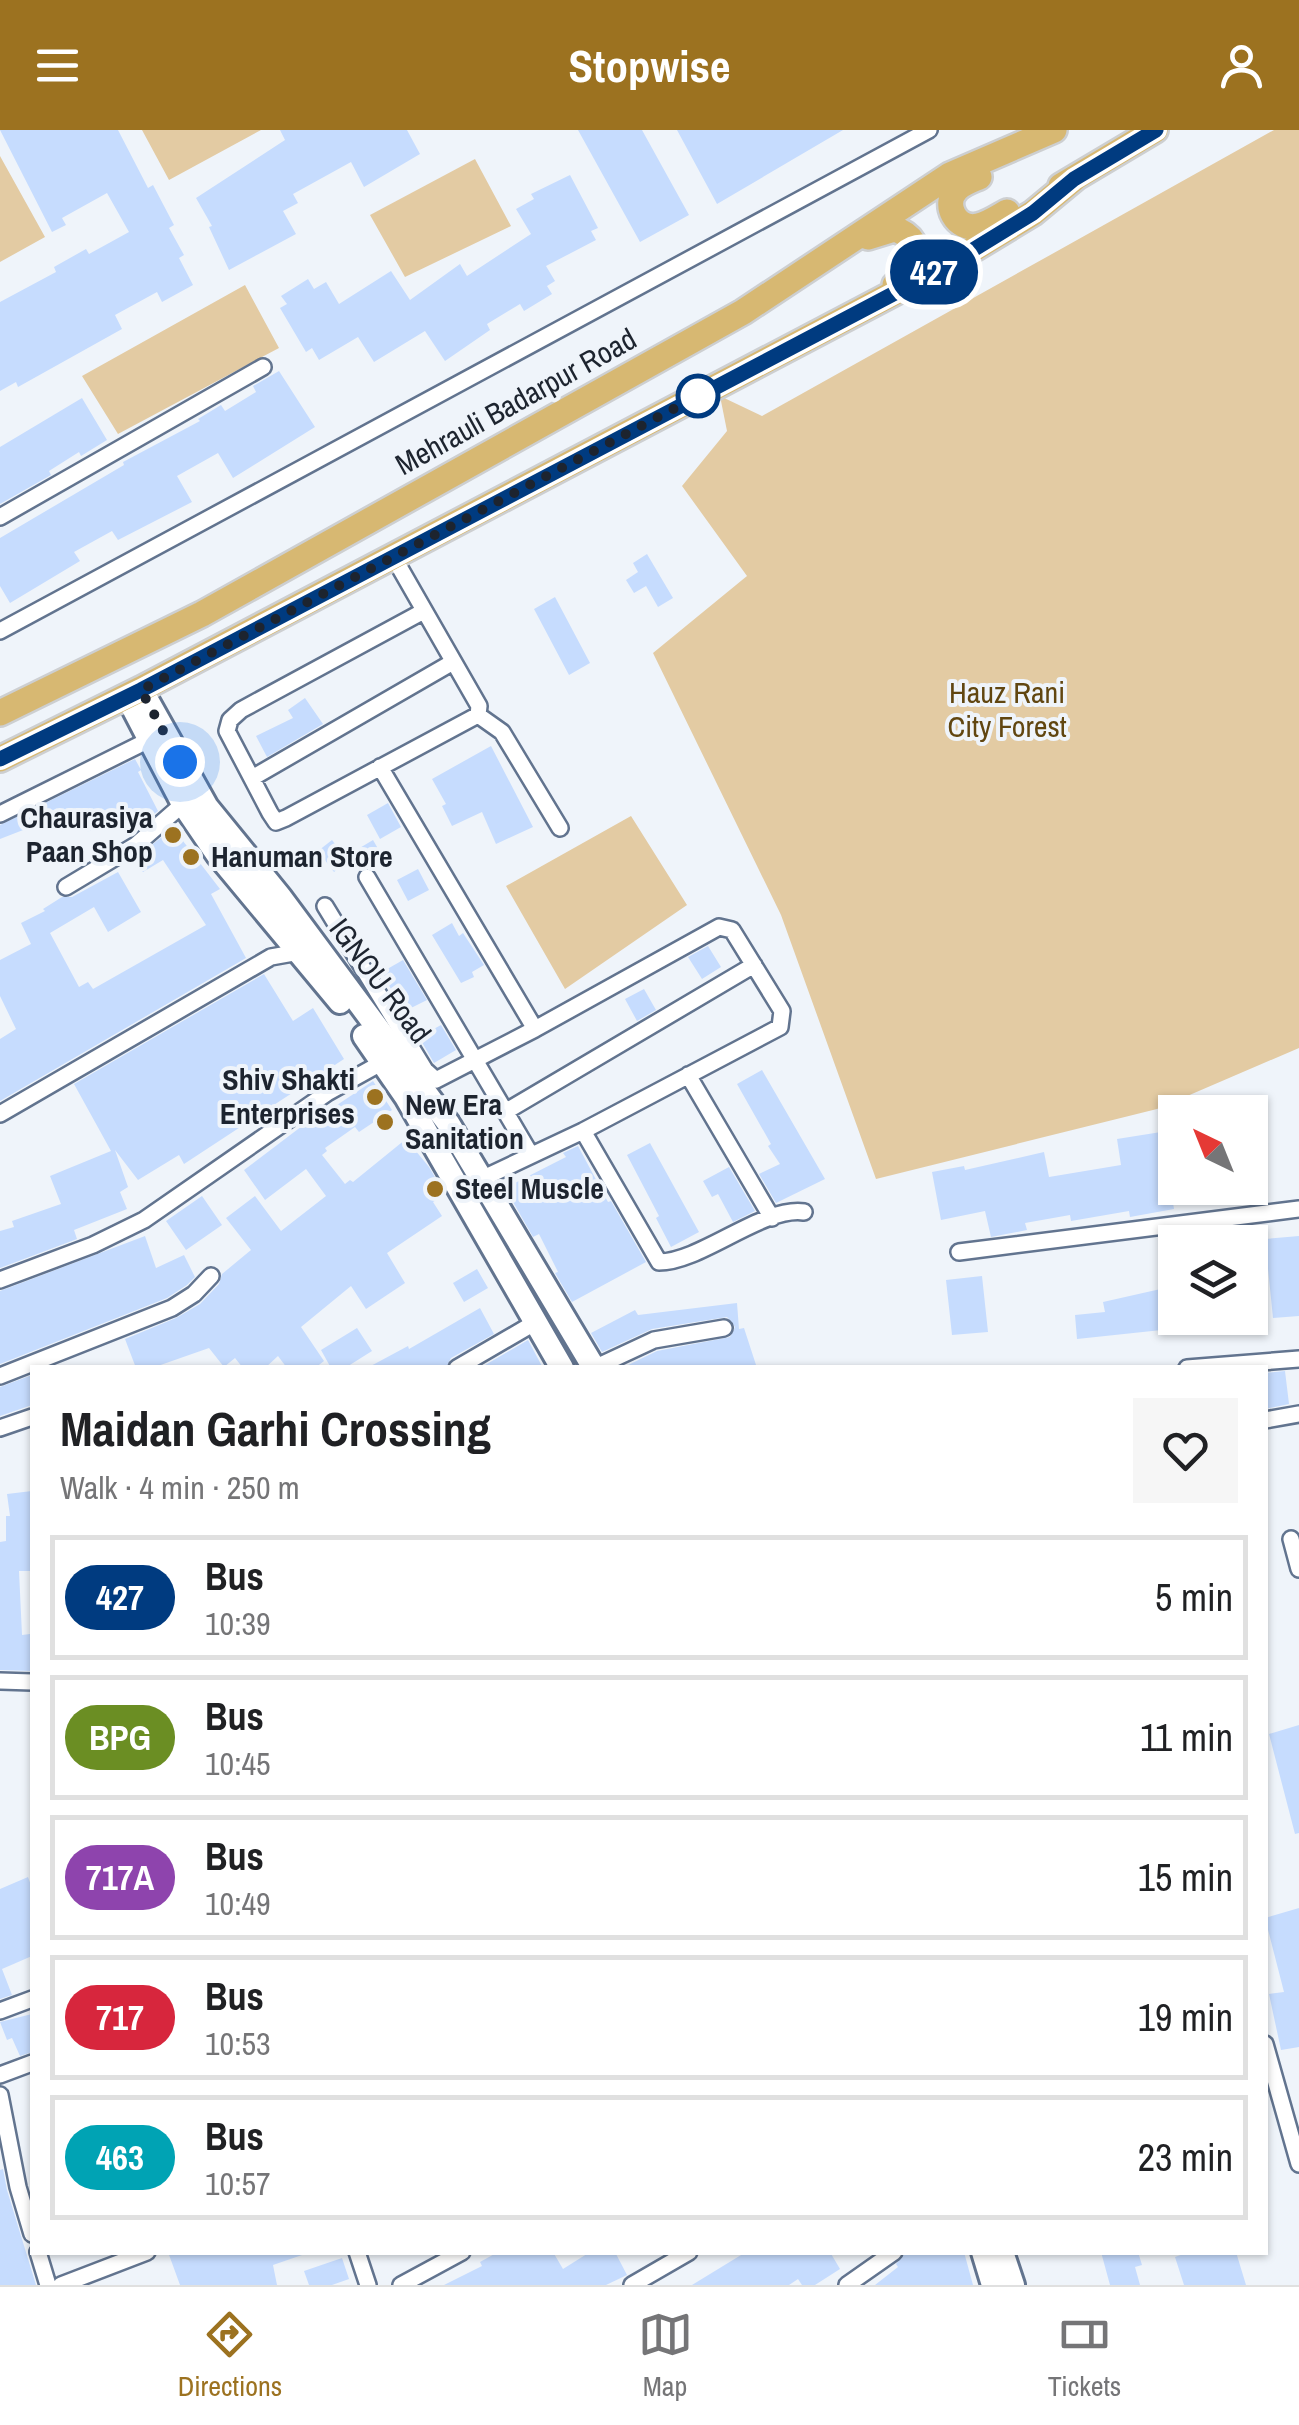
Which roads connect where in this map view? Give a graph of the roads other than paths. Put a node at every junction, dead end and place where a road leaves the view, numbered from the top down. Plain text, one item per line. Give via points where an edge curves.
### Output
1 (929, 130) edge
2 (1054, 130) edge
3 (1067, 130) edge
4 (1156, 130) edge
5 (1074, 179) junction
6 (743, 312) junction
7 (819, 332) junction
8 (263, 367) dead end
9 (0, 516) edge
10 (393, 556) junction
11 (422, 612) junction
12 (0, 631) edge
13 (453, 662) junction
14 (134, 693) junction
15 (0, 713) edge
16 (478, 715) junction
17 (149, 740) junction
18 (0, 759) edge
19 (380, 767) junction
20 (252, 778) junction
21 (183, 804) junction
22 (0, 814) edge
23 (560, 828) dead end
24 (368, 877) dead end
25 (66, 887) dead end
26 (325, 906) dead end
27 (300, 952) junction
28 (754, 965) junction
29 (536, 1029) junction
30 (475, 1061) junction
31 (383, 1062) junction
32 (688, 1075) junction
33 (506, 1112) junction
34 (0, 1114) edge
35 (583, 1131) junction
36 (531, 1155) junction
37 (482, 1178) junction
38 (460, 1190) junction
39 (1299, 1209) edge
40 (804, 1212) dead end
41 (772, 1218) junction
42 (959, 1252) dead end
43 (211, 1276) dead end
44 (0, 1280) edge
45 (536, 1322) junction
46 (724, 1328) dead end
47 (1299, 1359) edge
48 (463, 1365) edge
49 (560, 1365) edge
50 (592, 1365) edge
51 (600, 1365) edge
52 (1224, 1365) edge
53 (0, 1376) edge
54 (1299, 1414) edge
55 (30, 1419) edge
56 (1268, 1419) edge
57 (0, 1428) edge
58 (1291, 1538) dead end
59 (1299, 1569) edge
60 (0, 1681) edge
61 (30, 1682) edge
62 (30, 2000) edge
63 (0, 2010) edge
64 (1268, 2055) edge
65 (30, 2065) edge
66 (0, 2075) edge
67 (0, 2095) edge
68 (1299, 2164) edge
69 (25, 2184) edge
70 (30, 2220) edge
71 (39, 2255) edge
72 (139, 2255) edge
73 (358, 2255) edge
74 (456, 2255) edge
75 (685, 2255) edge
76 (890, 2255) edge
77 (984, 2255) edge
78 (1003, 2255) edge
79 (48, 2285) edge
80 (61, 2285) edge
81 (368, 2285) edge
82 (400, 2285) edge
83 (632, 2285) edge
84 (847, 2285) edge
85 (993, 2285) edge
86 (1013, 2285) edge

1 - 12 street
2 - 6 main road, Mehrauli Badarpur Road via 950,176
3 - 5 main road via 958,188 952,214 964,225 979,226
4 - 5 main road
5 - 7 main road via 950,264
6 - 7 main road via 878,232 894,229 909,236 917,258 911,274
6 - 15 main road, Mehrauli Badarpur Road via 202,614
7 - 10 main road
8 - 9 street
10 - 11 street
10 - 14 main road
11 - 13 street
11 - 20 street via 230,720 227,731
13 - 16 street
13 - 20 street
14 - 17 street, IGNOU Road
14 - 18 main road
14 - 37 street, IGNOU Road via 207,807 424,1091
16 - 19 street
16 - 23 street via 502,732
17 - 21 street, IGNOU Road
17 - 22 street
19 - 20 street via 276,822
19 - 29 street
21 - 25 street via 136,845
21 - 27 street, IGNOU Road
24 - 30 street
26 - 30 street via 430,1076 436,1080
27 - 31 street, IGNOU Road
27 - 34 street via 272,957
28 - 29 street via 732,930 719,926
28 - 32 street via 782,1011 780,1026
28 - 33 street
29 - 30 street
30 - 33 street
31 - 38 street, IGNOU Road
31 - 44 street via 144,1220
32 - 35 street
32 - 41 street
33 - 36 street
35 - 36 street
35 - 41 street via 660,1262 678,1262
36 - 37 street
37 - 38 street
37 - 50 street, IGNOU Road
38 - 45 street, IGNOU Road
39 - 42 street
40 - 41 street
43 - 53 street via 172,1308
45 - 48 street
45 - 49 street, IGNOU Road
46 - 51 street via 654,1340
47 - 52 street
54 - 56 street
55 - 57 street
58 - 59 street
60 - 61 street
62 - 63 street
64 - 68 street
65 - 66 street
67 - 69 street
69 - 70 street
71 - 79 street
72 - 80 street
73 - 81 street
74 - 82 street
75 - 83 street
76 - 84 street
77 - 85 street
78 - 86 street

